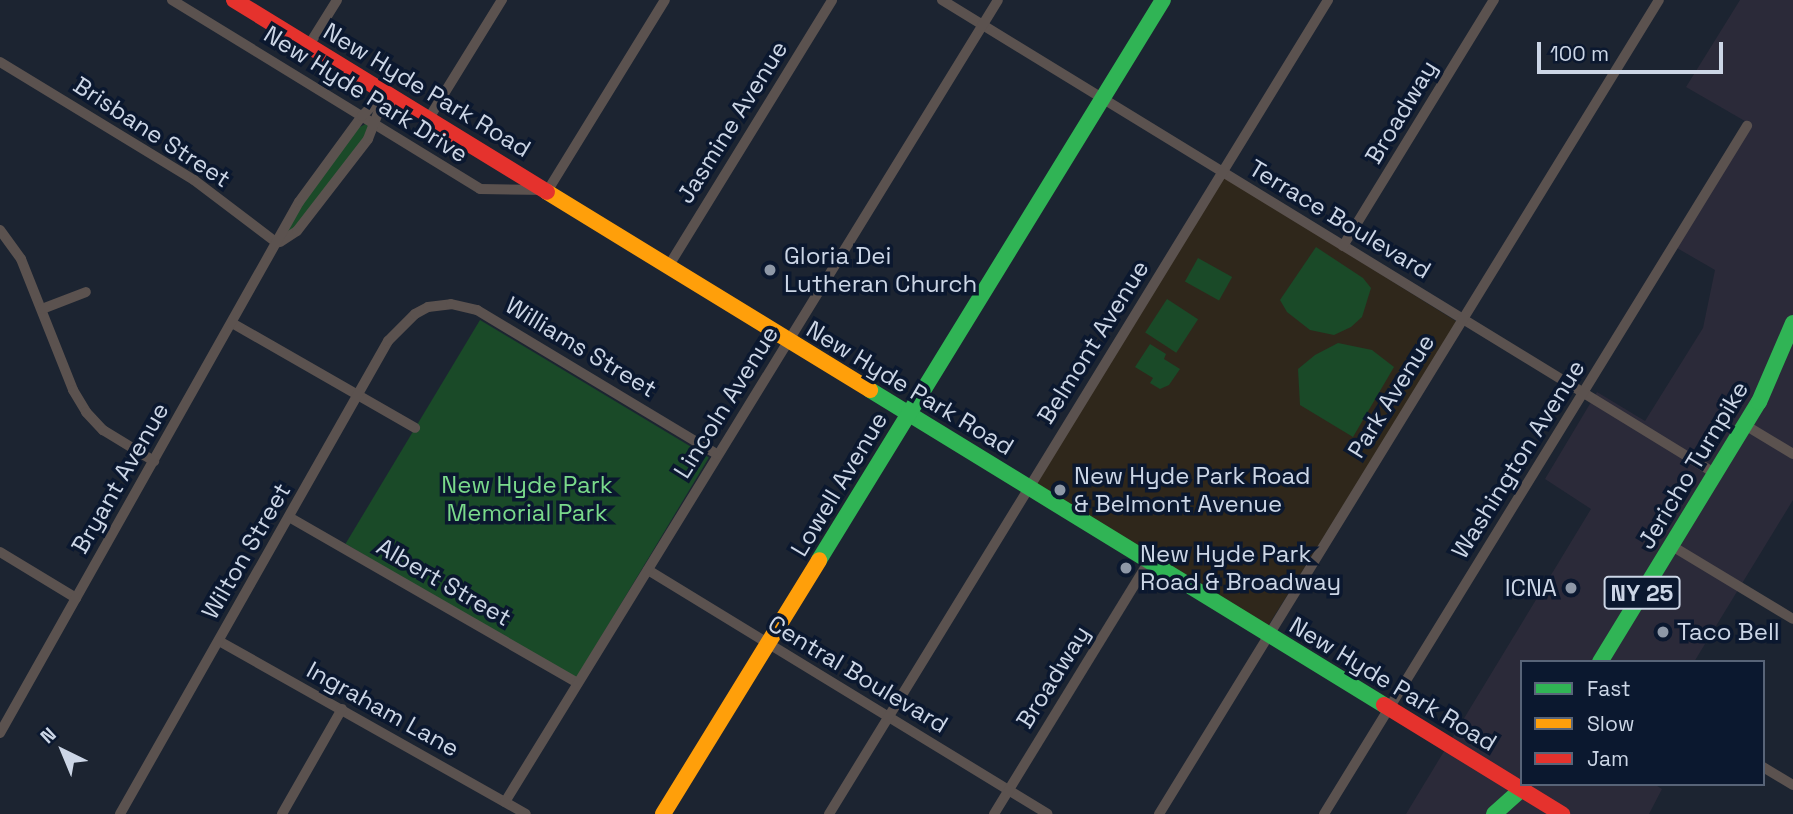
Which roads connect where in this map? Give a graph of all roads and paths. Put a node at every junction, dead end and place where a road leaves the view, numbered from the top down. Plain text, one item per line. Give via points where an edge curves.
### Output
1 (172, 0) edge
2 (234, 0) edge
3 (337, 0) edge
4 (502, 0) edge
5 (665, 0) edge
6 (832, 0) edge
7 (942, 0) edge
8 (998, 0) edge
9 (1163, 0) edge
10 (1328, 0) edge
11 (1494, 0) edge
12 (1659, 0) edge
13 (983, 25) junction
14 (309, 45) junction
15 (0, 62) edge
16 (386, 92) junction
17 (1102, 99) junction
18 (362, 116) junction
19 (429, 118) junction
20 (375, 124) junction
21 (1747, 126) dead end
22 (1222, 172) junction
23 (548, 190) junction
24 (0, 230) edge
25 (277, 243) junction
26 (1343, 246) junction
27 (668, 267) junction
28 (86, 292) dead end
29 (42, 309) junction
30 (415, 314) joint
31 (1463, 319) junction
32 (232, 323) junction
33 (1793, 323) edge
34 (789, 341) junction
35 (1583, 393) junction
36 (358, 396) junction
37 (909, 414) junction
38 (1745, 425) junction
39 (415, 428) dead end
40 (1793, 454) edge
41 (718, 456) junction
42 (154, 461) junction
43 (1716, 474) junction
44 (1029, 487) junction
45 (289, 517) junction
46 (1672, 546) junction
47 (0, 552) edge
48 (1149, 561) junction
49 (648, 570) junction
50 (76, 598) junction
51 (1793, 619) edge
52 (1269, 635) junction
53 (219, 640) junction
54 (768, 644) junction
55 (1601, 660) edge
56 (578, 683) junction
57 (1389, 708) junction
58 (342, 709) junction
59 (888, 717) junction
60 (1, 729) edge
61 (1765, 768) edge
62 (1520, 785) edge
63 (1793, 785) edge
64 (1523, 787) edge
65 (1008, 790) junction
66 (505, 802) junction
67 (120, 814) edge
68 (282, 814) edge
69 (526, 814) edge
70 (663, 814) edge
71 (829, 814) edge
72 (994, 814) edge
73 (1046, 814) edge
74 (1159, 814) edge
75 (1324, 814) edge
76 (1494, 814) edge
77 (1513, 814) edge
78 (1562, 814) edge

1 - 18 street, New Hyde Park Drive
2 - 14 main road, New Hyde Park Road
3 - 14 street
4 - 19 street
5 - 23 street
6 - 27 street, Jasmine Avenue
7 - 13 street, Terrace Boulevard
8 - 13 street, Lincoln Avenue
9 - 17 main road, Lowell Avenue
10 - 22 street, Belmont Avenue
11 - 26 street, Broadway
12 - 31 street, Park Avenue
13 - 17 street, Terrace Boulevard
13 - 34 street, Lincoln Avenue
14 - 16 main road, New Hyde Park Road
15 - 25 street, Brisbane Street via 194,180
16 - 18 street, Bryant Avenue
16 - 19 main road, New Hyde Park Road
16 - 20 street, Bryant Avenue
17 - 22 street, Terrace Boulevard
17 - 37 main road, Lowell Avenue
18 - 20 street, New Hyde Park Drive
18 - 25 street, Bryant Avenue via 299,202
19 - 23 main road, New Hyde Park Road
20 - 23 street, New Hyde Park Drive via 480,190
20 - 25 street, Bryant Avenue via 297,231
21 - 35 street, Washington Avenue
22 - 26 street, Terrace Boulevard
22 - 44 street, Belmont Avenue
23 - 27 main road, New Hyde Park Road
24 - 29 street via 21,259
25 - 32 street, Bryant Avenue
26 - 31 street, Terrace Boulevard
27 - 34 main road, New Hyde Park Road
28 - 29 street
29 - 42 street via 86,412 103,430
30 - 36 street, Wilton Street via 388,341
30 - 41 street, Williams Street via 450,304 477,310
31 - 35 street, Terrace Boulevard
31 - 52 street, Park Avenue
32 - 36 street
32 - 42 street, Bryant Avenue
33 - 38 main road, Jericho Turnpike / NY 25 via 1778,364
34 - 37 main road, New Hyde Park Road
34 - 41 street, Lincoln Avenue
35 - 43 street, Terrace Boulevard
35 - 57 street, Washington Avenue
36 - 39 street
36 - 45 street, Wilton Street
37 - 44 main road, New Hyde Park Road
37 - 54 main road, Lowell Avenue
38 - 40 street
38 - 43 main road, Jericho Turnpike / NY 25
41 - 49 street, Lincoln Avenue
42 - 50 street, Bryant Avenue
43 - 46 main road, Jericho Turnpike / NY 25
44 - 48 main road, New Hyde Park Road
44 - 59 street, Belmont Avenue
45 - 53 street, Wilton Street
45 - 56 street, Albert Street
46 - 51 street
46 - 55 main road, Jericho Turnpike / NY 25
47 - 50 street
48 - 52 main road, New Hyde Park Road
48 - 65 street, Broadway
49 - 54 street, Central Boulevard
49 - 56 street, Lincoln Avenue
50 - 60 street, Bryant Avenue
52 - 57 main road, New Hyde Park Road
52 - 74 street, Park Avenue
53 - 58 street, Ingraham Lane
53 - 67 street, Wilton Street
54 - 59 street, Central Boulevard
54 - 70 main road, Lowell Avenue
56 - 66 street, Lincoln Avenue
57 - 62 main road, New Hyde Park Road
57 - 75 street, Washington Avenue
58 - 66 street, Ingraham Lane
58 - 68 street
59 - 65 street, Central Boulevard
59 - 71 street, Belmont Avenue
61 - 63 street
64 - 76 main road
64 - 77 main road
64 - 78 main road, New Hyde Park Road
65 - 72 street, Broadway
65 - 73 street, Central Boulevard
66 - 69 street, Ingraham Lane

